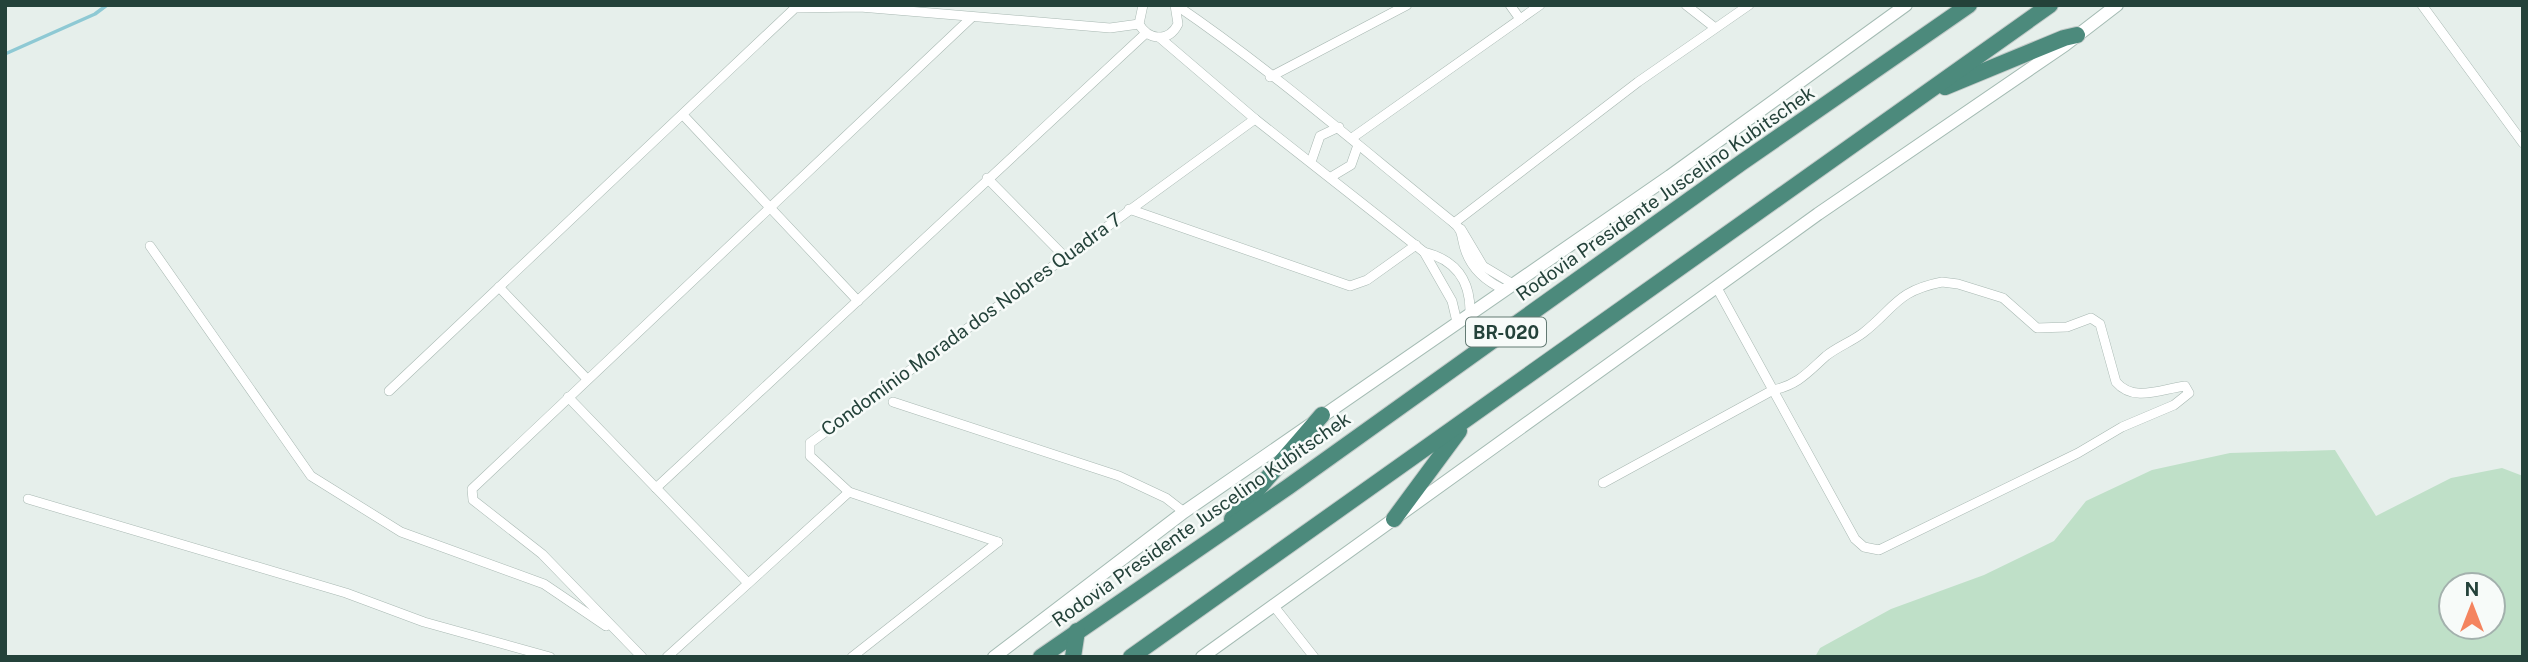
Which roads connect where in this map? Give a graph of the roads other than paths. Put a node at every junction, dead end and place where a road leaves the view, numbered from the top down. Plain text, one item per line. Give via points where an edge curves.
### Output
1 (1143, 5) edge
2 (1175, 5) edge
3 (1407, 5) edge
4 (1510, 5) edge
5 (1540, 5) edge
6 (1686, 5) edge
7 (1749, 5) edge
8 (1906, 5) edge
9 (1969, 5) edge
10 (2117, 5) edge
11 (2422, 5) edge
12 (2047, 7) edge
13 (972, 17) junction
14 (1520, 19) junction
15 (1139, 24) junction
16 (1714, 27) junction
17 (1146, 33) junction
18 (2077, 35) junction
19 (1159, 37) junction
20 (1270, 77) junction
21 (1923, 95) junction
22 (683, 114) junction
23 (1255, 119) junction
24 (1339, 127) junction
25 (1355, 142) junction
26 (2523, 144) edge
27 (1311, 162) junction
28 (1331, 177) junction
29 (987, 178) junction
30 (770, 207) junction
31 (1129, 209) junction
32 (1457, 226) junction
33 (150, 246) dead end
34 (1420, 248) junction
35 (1466, 252) junction
36 (1065, 257) junction
37 (1449, 262) junction
38 (1472, 264) junction
39 (1460, 272) junction
40 (499, 287) junction
41 (1509, 287) junction
42 (1717, 288) junction
43 (858, 301) junction
44 (1470, 314) junction
45 (1457, 322) junction
46 (587, 379) junction
47 (389, 390) dead end
48 (1773, 390) junction
49 (568, 397) junction
50 (893, 402) dead end
51 (1322, 415) junction
52 (1466, 421) junction
53 (1603, 483) dead end
54 (656, 488) junction
55 (849, 492) junction
56 (28, 499) dead end
57 (1184, 512) junction
58 (1394, 519) junction
59 (1217, 536) junction
60 (748, 583) junction
61 (1273, 605) junction
62 (1077, 631) junction
63 (621, 636) junction
64 (550, 657) edge
65 (642, 657) edge
66 (667, 657) edge
67 (852, 657) edge
68 (994, 657) edge
69 (1041, 657) edge
70 (1073, 657) edge
71 (1131, 657) edge
72 (1202, 657) edge
73 (1314, 657) edge

1 - 15 street
2 - 19 street via 1179,17 1175,29
2 - 20 street
3 - 20 street
4 - 14 street
5 - 14 street
6 - 16 street
7 - 16 street
8 - 41 main road
9 - 59 highway, Rodovia Presidente Juscelino Kubitschek / BR-020
10 - 18 main road
11 - 26 street
12 - 21 highway, BR-020
13 - 15 street via 1110,28
13 - 22 street via 860,7 795,8
13 - 30 street
14 - 25 street
15 - 17 street
16 - 32 street
17 - 19 street
17 - 29 street
18 - 21 highway
18 - 42 main road
19 - 23 street
20 - 24 street
21 - 52 highway, BR-020
22 - 30 street
22 - 40 street
23 - 27 street
23 - 31 street, Condomínio Morada dos Nobres Quadra 7
24 - 25 street
24 - 27 street via 1320,136
25 - 28 street via 1351,165
25 - 32 street
27 - 28 street
28 - 34 street
29 - 36 street
29 - 43 street
30 - 43 street
30 - 46 street
31 - 34 street via 1350,286
31 - 36 street, Condomínio Morada dos Nobres Quadra 7
32 - 35 street
32 - 41 street via 1483,266
33 - 63 street via 311,476 401,533 544,584
34 - 37 street
34 - 45 street via 1452,301
35 - 37 street
35 - 38 street
36 - 55 street, Condomínio Morada dos Nobres Quadra 7 via 813,439 808,446 810,456
37 - 39 street
38 - 39 street
38 - 41 street via 1485,279
39 - 44 street via 1469,291
40 - 46 street
40 - 47 street
41 - 44 main road
42 - 48 street
42 - 58 main road
43 - 54 street
44 - 45 main road
45 - 51 main road
46 - 49 street
48 - 48 street via 1798,383 1828,354 1863,334 1901,296 1942,282 2003,298 2036,328 2067,327 2091,318 2100,324 2122,389 2137,394 2185,386 2189,391 2174,405 1879,550 1864,547 1855,539
48 - 53 street
49 - 54 street
49 - 63 street via 470,492 473,500 542,554
50 - 57 street via 1119,477 1166,498
51 - 57 main road
51 - 59 highway
52 - 58 highway
52 - 71 highway, BR-020
54 - 60 street
55 - 60 street
55 - 67 street via 998,542
56 - 64 street
57 - 68 main road
58 - 61 main road
59 - 62 highway, Rodovia Presidente Juscelino Kubitschek / BR-020
60 - 66 street
61 - 72 main road
61 - 73 street
62 - 69 highway, Rodovia Presidente Juscelino Kubitschek / BR-020
62 - 70 highway
63 - 65 street

